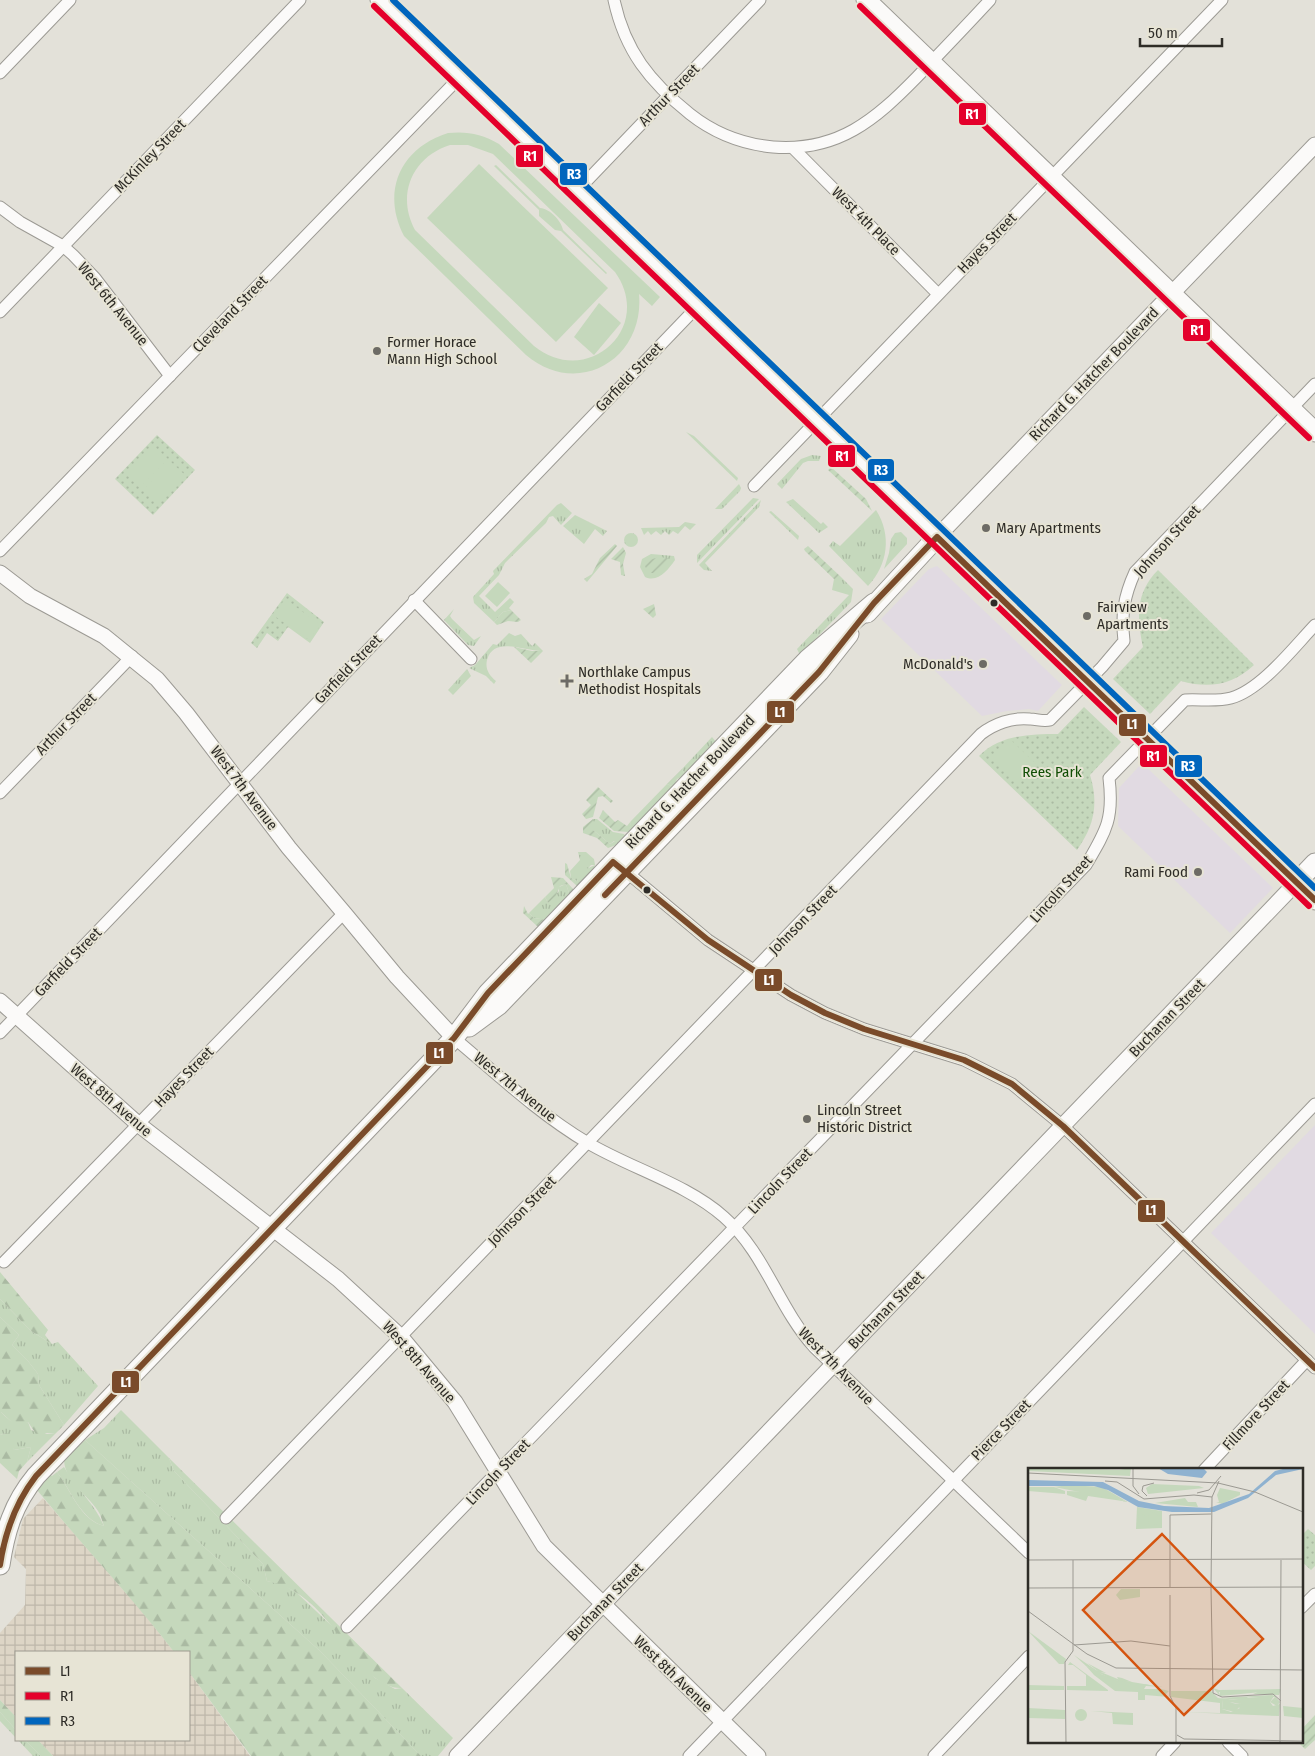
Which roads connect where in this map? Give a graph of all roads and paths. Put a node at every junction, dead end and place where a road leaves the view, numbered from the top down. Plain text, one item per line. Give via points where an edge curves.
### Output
1 (70, 0) edge
2 (300, 0) edge
3 (380, 0) edge
4 (614, 0) edge
5 (760, 0) edge
6 (866, 0) edge
7 (990, 0) edge
8 (1222, 0) edge
9 (931, 63) junction
10 (0, 73) edge
11 (460, 77) junction
12 (668, 96) junction
13 (1315, 145) edge
14 (793, 148) junction
15 (1050, 177) junction
16 (578, 190) junction
17 (0, 207) edge
18 (63, 246) junction
19 (938, 294) junction
20 (1171, 294) junction
21 (698, 306) junction
22 (0, 312) edge
23 (170, 376) junction
24 (1315, 384) edge
25 (1291, 409) junction
26 (816, 420) junction
27 (1315, 432) edge
28 (754, 486) dead end
29 (937, 537) junction
30 (0, 551) edge
31 (0, 574) edge
32 (414, 600) junction
33 (1315, 625) edge
34 (132, 656) junction
35 (471, 659) dead end
36 (1088, 682) junction
37 (1147, 739) junction
38 (239, 782) junction
39 (0, 792) edge
40 (1315, 863) edge
41 (620, 867) junction
42 (1296, 883) junction
43 (1315, 900) edge
44 (344, 913) junction
45 (753, 971) junction
46 (0, 1001) edge
47 (16, 1017) junction
48 (0, 1033) edge
49 (454, 1038) junction
50 (914, 1043) junction
51 (1315, 1104) edge
52 (138, 1124) junction
53 (1063, 1126) junction
54 (588, 1143) junction
55 (272, 1226) junction
56 (735, 1228) junction
57 (1183, 1241) junction
58 (4, 1262) dead end
59 (401, 1337) junction
60 (1311, 1364) edge
61 (833, 1366) junction
62 (1206, 1468) edge
63 (498, 1472) junction
64 (953, 1480) junction
65 (226, 1518) dead end
66 (1028, 1553) edge
67 (0, 1565) edge
68 (1315, 1594) edge
69 (602, 1605) junction
70 (1302, 1607) edge
71 (347, 1627) dead end
72 (1028, 1657) edge
73 (722, 1721) junction
74 (1173, 1744) edge
75 (1230, 1744) edge
76 (457, 1756) edge
77 (689, 1756) edge
78 (758, 1756) edge
79 (934, 1756) edge
80 (1162, 1756) edge
81 (1242, 1756) edge

1 - 10 street
2 - 18 street, McKinley Street
3 - 11 main road
4 - 12 street via 632,52
5 - 12 street, Arthur Street
6 - 9 main road
7 - 9 street
8 - 15 street, Hayes Street
9 - 14 street via 889,106 858,129 823,143
9 - 15 main road
11 - 16 main road
11 - 23 street, Cleveland Street
12 - 14 street via 695,118 724,135 763,146
12 - 16 street, Arthur Street
13 - 20 street, Richard G. Hatcher Boulevard
14 - 19 street, West 4th Place
15 - 19 street, Hayes Street
15 - 20 main road
16 - 21 main road
17 - 18 street, West 6th Avenue
18 - 22 street, McKinley Street
18 - 23 street, West 6th Avenue via 95,278
19 - 26 street, Hayes Street
20 - 25 main road
20 - 29 street, Richard G. Hatcher Boulevard
21 - 26 main road
21 - 32 street, Garfield Street
23 - 30 street, Cleveland Street
24 - 25 street, Johnson Street
25 - 27 main road
25 - 36 street, Johnson Street via 1135,572 1124,605 1123,644
26 - 28 street, Hayes Street
26 - 29 main road
29 - 36 main road
29 - 41 main road, Richard G. Hatcher Boulevard via 874,603 819,672 750,732
31 - 34 street, West 7th Avenue via 30,596 104,636
32 - 35 street
32 - 38 street, Garfield Street
33 - 37 street, Lincoln Street via 1246,691 1223,700 1185,700
34 - 38 street, West 7th Avenue via 171,695
34 - 39 street, Arthur Street
36 - 37 main road
36 - 45 street, Johnson Street via 1047,721 1018,719 995,725 981,734
37 - 42 main road
37 - 50 street, Lincoln Street via 1109,778 1111,799 1107,829 1086,866
38 - 44 street, West 7th Avenue
38 - 47 street, Garfield Street
40 - 42 main road, Buchanan Street
41 - 45 street via 700,934
41 - 49 main road, Richard G. Hatcher Boulevard via 499,1005
42 - 43 main road
42 - 53 street, Buchanan Street
44 - 49 street, West 7th Avenue
44 - 52 street, Hayes Street
45 - 50 street via 825,1013 864,1029
45 - 54 street, Johnson Street
46 - 47 street, West 8th Avenue
47 - 48 street, Garfield Street
47 - 52 street, West 8th Avenue
49 - 54 street, West 7th Avenue via 519,1094
49 - 55 main road, Richard G. Hatcher Boulevard
50 - 53 street via 998,1075
50 - 56 street, Lincoln Street
51 - 57 street, Pierce Street
52 - 55 street, West 8th Avenue
52 - 58 street, Hayes Street
53 - 57 street
53 - 61 street, Buchanan Street
54 - 56 street, West 7th Avenue via 707,1204
54 - 59 street, Johnson Street
55 - 59 street, West 8th Avenue via 338,1279
55 - 67 main road, Richard G. Hatcher Boulevard via 29,1484 9,1521
56 - 61 street, West 7th Avenue via 756,1253 797,1327
56 - 63 street, Lincoln Street
57 - 60 street
57 - 64 street, Pierce Street
59 - 63 street, West 8th Avenue via 455,1402
59 - 65 street, Johnson Street
60 - 62 street, Fillmore Street
61 - 64 street, West 7th Avenue
61 - 69 street, Buchanan Street
63 - 69 street, West 8th Avenue via 544,1546
63 - 71 street, Lincoln Street
64 - 66 street, West 7th Avenue
64 - 73 street, Pierce Street
68 - 70 street
69 - 73 street, West 8th Avenue
69 - 76 street, Buchanan Street
72 - 79 street
73 - 77 street, Pierce Street
73 - 78 street, West 8th Avenue
74 - 80 street
75 - 81 street

